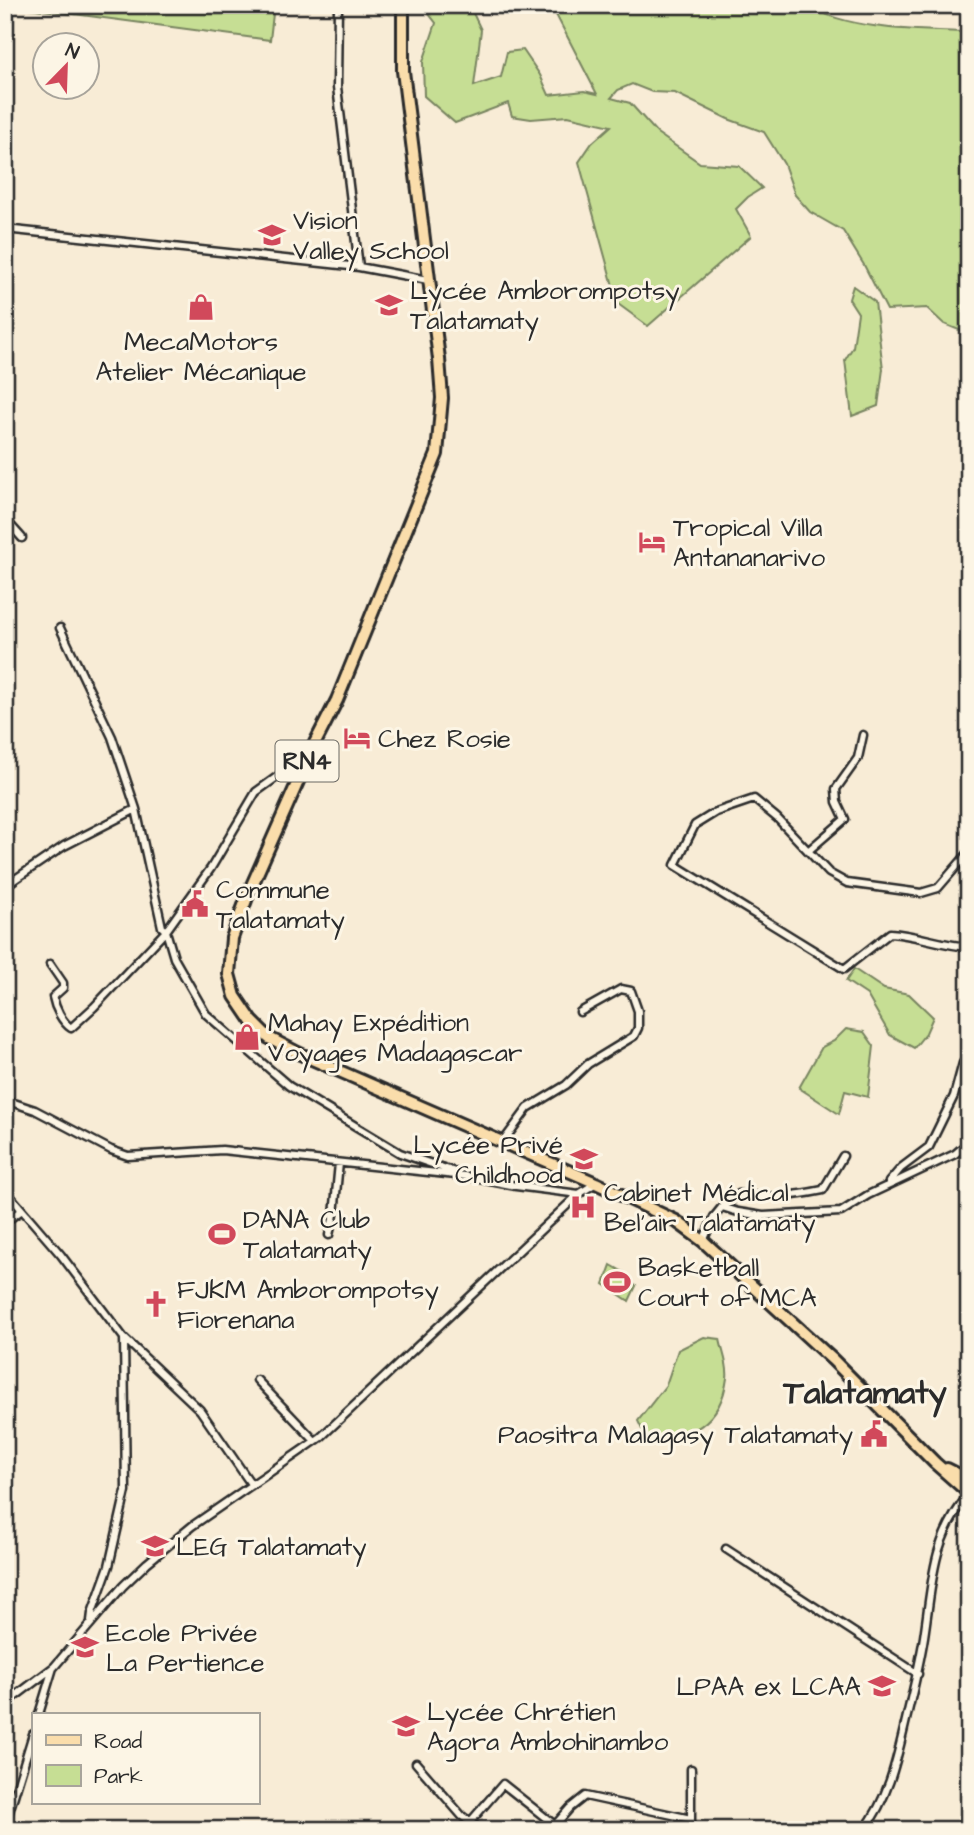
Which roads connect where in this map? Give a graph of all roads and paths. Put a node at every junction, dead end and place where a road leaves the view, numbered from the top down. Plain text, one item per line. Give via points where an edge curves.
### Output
1 (338, 5) edge
2 (403, 5) edge
3 (5, 229) edge
4 (359, 267) junction
5 (428, 279) junction
6 (5, 519) edge
7 (22, 538) dead end
8 (60, 628) dead end
9 (863, 735) dead end
10 (301, 776) junction
11 (136, 809) junction
12 (808, 851) junction
13 (969, 852) edge
14 (5, 886) edge
15 (166, 931) junction
16 (969, 947) edge
17 (50, 964) dead end
18 (580, 1012) dead end
19 (969, 1055) edge
20 (5, 1100) edge
21 (969, 1142) edge
22 (502, 1143) junction
23 (843, 1156) dead end
24 (339, 1163) junction
25 (465, 1176) junction
26 (596, 1183) junction
27 (886, 1186) junction
28 (5, 1190) edge
29 (579, 1194) junction
30 (722, 1207) junction
31 (22, 1210) junction
32 (5, 1222) edge
33 (329, 1235) dead end
34 (703, 1241) junction
35 (124, 1338) junction
36 (257, 1380) dead end
37 (315, 1441) junction
38 (935, 1463) junction
39 (969, 1480) edge
40 (251, 1484) junction
41 (969, 1493) edge
42 (726, 1549) dead end
43 (91, 1623) junction
44 (54, 1667) junction
45 (918, 1674) junction
46 (5, 1704) edge
47 (39, 1713) edge
48 (32, 1737) edge
49 (416, 1763) dead end
50 (23, 1767) junction
51 (691, 1769) dead end
52 (32, 1771) edge
53 (691, 1819) junction
54 (471, 1821) junction
55 (5, 1825) edge
56 (559, 1827) edge
57 (22, 1830) edge
58 (481, 1830) edge
59 (691, 1830) edge
60 (864, 1830) edge

1 - 4 street via 337,87
2 - 5 main road, RN4 via 403,71
3 - 4 street
4 - 5 street
5 - 10 main road, RN4 via 442,398 437,454 337,701
6 - 7 street
8 - 11 street via 112,737
9 - 12 street via 858,758 836,789 845,819
10 - 15 street via 281,774 256,792 211,868
10 - 22 main road, RN4 via 232,938 229,974 235,996 268,1038
11 - 14 street via 72,841
11 - 15 street
12 - 13 street via 829,873 847,883 921,894 938,888
12 - 16 street via 754,799 695,825 675,865 844,969 890,933 916,934 944,945
15 - 17 street via 71,1028 54,1002 63,983
15 - 25 street via 174,958 206,1014 289,1086 400,1153
18 - 22 street via 621,989 631,992 638,1028 634,1036 528,1108
19 - 27 street via 929,1147
20 - 24 street via 36,1110 128,1156 222,1150
21 - 27 street via 955,1154
22 - 26 main road, RN4
23 - 30 street via 823,1190 792,1197 739,1194
24 - 25 street
24 - 33 street
25 - 29 street
26 - 29 street
26 - 34 main road, RN4 via 676,1221
27 - 30 street via 841,1212 763,1216
28 - 31 street
29 - 37 street
30 - 34 street
31 - 32 street
31 - 35 street
34 - 38 main road via 833,1360
35 - 40 street via 200,1410
35 - 43 street via 126,1491
36 - 37 street
37 - 40 street
38 - 39 main road
38 - 41 main road
40 - 43 street via 147,1563
41 - 45 street via 939,1545
42 - 45 street
43 - 44 street
44 - 46 street
44 - 47 street
45 - 60 street via 896,1764 880,1807
48 - 50 street
49 - 54 street
50 - 52 street
50 - 55 street
51 - 53 street
53 - 56 street via 584,1796
53 - 59 street
54 - 56 street via 503,1784
54 - 58 street
55 - 57 street

